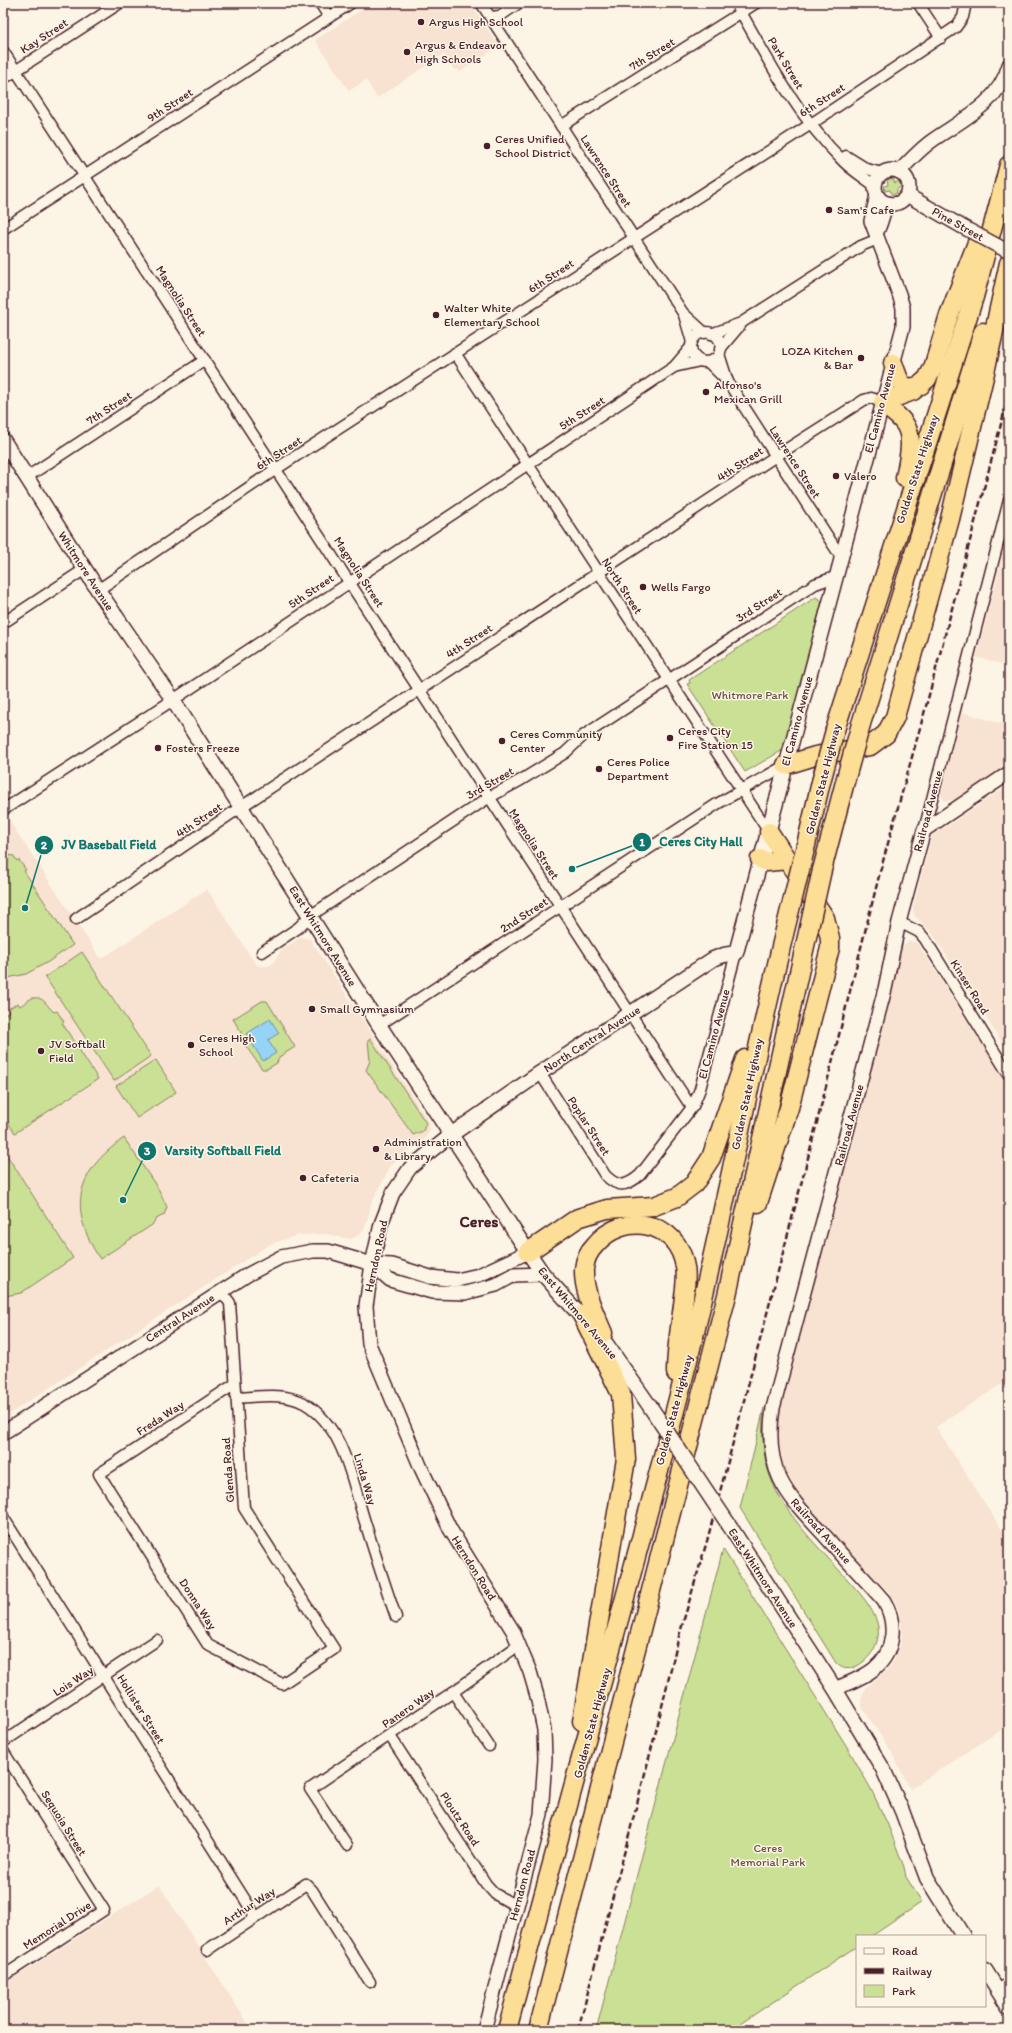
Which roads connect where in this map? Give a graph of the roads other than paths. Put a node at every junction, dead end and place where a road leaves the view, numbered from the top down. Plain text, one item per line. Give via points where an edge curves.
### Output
1 (120, 3) edge
2 (320, 3) edge
3 (351, 3) edge
4 (481, 3) edge
5 (519, 3) edge
6 (736, 3) edge
7 (756, 3) edge
8 (918, 3) edge
9 (966, 3) edge
10 (742, 12) junction
11 (329, 17) junction
12 (490, 17) junction
13 (940, 38) junction
14 (3, 51) edge
15 (1009, 65) edge
16 (15, 71) junction
17 (3, 79) edge
18 (811, 124) junction
19 (561, 126) junction
20 (835, 151) junction
21 (1009, 159) edge
22 (1009, 165) edge
23 (899, 172) junction
24 (882, 173) junction
25 (84, 176) junction
26 (876, 191) junction
27 (907, 195) junction
28 (888, 204) junction
29 (3, 229) edge
30 (877, 236) junction
31 (634, 238) junction
32 (1009, 251) edge
33 (1009, 263) edge
34 (683, 313) junction
35 (742, 323) junction
36 (708, 333) junction
37 (692, 345) junction
38 (720, 351) junction
39 (456, 353) junction
40 (205, 360) junction
41 (704, 362) junction
42 (893, 362) junction
43 (674, 367) junction
44 (728, 382) junction
45 (921, 385) junction
46 (883, 402) junction
47 (3, 440) edge
48 (776, 456) junction
49 (528, 464) junction
50 (276, 469) junction
51 (27, 477) junction
52 (1009, 500) edge
53 (841, 557) junction
54 (886, 566) junction
55 (85, 569) junction
56 (597, 572) junction
57 (835, 577) junction
58 (350, 582) junction
59 (98, 590) junction
60 (3, 623) edge
61 (668, 680) junction
62 (418, 690) junction
63 (173, 700) junction
64 (786, 765) junction
65 (1009, 773) edge
66 (741, 790) junction
67 (488, 798) junction
68 (241, 807) junction
69 (3, 810) edge
70 (924, 830) junction
71 (769, 832) junction
72 (760, 859) junction
73 (788, 860) junction
74 (560, 907) junction
75 (310, 916) junction
76 (76, 919) dead end
77 (899, 922) junction
78 (262, 952) dead end
79 (736, 953) junction
80 (770, 988) junction
81 (630, 1014) junction
82 (379, 1025) junction
83 (540, 1073) junction
84 (1009, 1075) edge
85 (693, 1106) junction
86 (452, 1134) junction
87 (623, 1184) joint
88 (528, 1252) junction
89 (372, 1264) junction
90 (543, 1274) junction
91 (221, 1291) junction
92 (727, 1295) junction
93 (582, 1315) junction
94 (607, 1345) junction
95 (235, 1384) junction
96 (236, 1398) junction
97 (677, 1402) junction
98 (3, 1433) edge
99 (99, 1474) joint
100 (3, 1517) edge
101 (396, 1617) dead end
102 (157, 1640) dead end
103 (519, 1645) junction
104 (334, 1649) joint
105 (104, 1675) junction
106 (835, 1689) junction
107 (453, 1692) junction
108 (390, 1736) junction
109 (3, 1742) edge
110 (489, 1746) dead end
111 (3, 1750) edge
112 (565, 1820) junction
113 (347, 1845) dead end
114 (516, 1906) junction
115 (104, 1910) joint
116 (256, 1917) junction
117 (962, 1935) edge
118 (207, 1950) dead end
119 (986, 1971) edge
120 (3, 1974) edge
121 (370, 1982) dead end
122 (1003, 1986) edge
123 (1009, 2008) edge
124 (484, 2030) edge
125 (507, 2030) edge
126 (538, 2030) edge

1 - 16 street, Kay Street
2 - 11 street
3 - 11 street, 9th Street
4 - 12 street, Lawrence Street
5 - 12 street via 500,16
6 - 10 street, Park Street
7 - 10 street, 7th Street
8 - 13 street
9 - 13 street, 6th Street via 960,23
10 - 18 street, Park Street via 786,90
10 - 19 street, 7th Street
11 - 25 street, 9th Street
12 - 19 street, Lawrence Street
13 - 18 street, 6th Street
14 - 16 street, Magnolia Street
15 - 23 street via 992,97 917,152
16 - 17 street, Kay Street
16 - 25 street, Magnolia Street
18 - 20 street, Park Street
18 - 31 street, 6th Street
19 - 31 street, Lawrence Street
20 - 24 street, Park Street via 867,169
20 - 26 street, Park Street
21 - 45 highway via 949,315 933,368
22 - 54 highway, Golden State Highway via 974,297
23 - 24 street via 890,170
23 - 27 street via 909,185
24 - 26 street via 877,178
25 - 29 street, 9th Street
25 - 40 street, Magnolia Street
26 - 28 street via 881,200
26 - 30 street, El Camino Avenue via 871,221
27 - 28 street via 897,203
27 - 32 street, Pine Street, bridge
28 - 30 street via 881,216
30 - 35 street
30 - 42 street, El Camino Avenue via 903,308 903,327
31 - 34 street, Lawrence Street
31 - 39 street, 6th Street
32 - 92 highway, Golden State Highway, bridge via 846,778 808,928
33 - 64 highway via 950,519 895,717 886,734 870,746 815,756
34 - 36 street, Lawrence Street
34 - 37 street, Lawrence Street
35 - 36 street
35 - 38 street
36 - 37 street via 695,337
36 - 38 street via 717,339
37 - 41 street via 695,358
37 - 43 street, 5th Street
38 - 41 street via 715,359
38 - 44 street, Lawrence Street
39 - 49 street, North Street
39 - 50 street, 6th Street
40 - 50 street, Magnolia Street
40 - 51 street, 7th Street
41 - 43 street, 5th Street
41 - 44 street, Lawrence Street
42 - 45 highway via 903,385 909,388
42 - 46 street, El Camino Avenue
43 - 49 street, 5th Street
44 - 48 street, Lawrence Street
45 - 46 highway via 907,394
46 - 48 street, 4th Street via 871,398 864,400
46 - 53 street, El Camino Avenue
46 - 54 highway via 888,410 905,424 910,444 908,466
47 - 51 main road, Whitmore Avenue
48 - 53 street, Lawrence Street
48 - 56 street, 4th Street
49 - 56 street, North Street
49 - 58 street, 5th Street
50 - 58 street, Magnolia Street
50 - 59 street, 6th Street
51 - 55 main road, Whitmore Avenue
52 - 70 street, Railroad Avenue
53 - 57 street, El Camino Avenue
54 - 80 highway, Golden State Highway, bridge via 834,730
55 - 59 main road, Whitmore Avenue
55 - 60 street
56 - 61 street, North Street
56 - 62 street, 4th Street
57 - 61 street, 3rd Street via 815,584
57 - 64 street, El Camino Avenue
58 - 62 street, Magnolia Street
58 - 63 street, 5th Street
59 - 63 main road, Whitmore Avenue
61 - 66 street, North Street
61 - 67 street, 3rd Street via 583,736 565,753
62 - 67 street, Magnolia Street
62 - 68 street, 4th Street
63 - 68 main road, East Whitmore Avenue
63 - 69 street, 5th Street
64 - 66 street, 2nd Street
64 - 71 main road, El Camino Avenue
65 - 70 street
66 - 71 street, North Street
66 - 74 street, 2nd Street
67 - 74 street, Magnolia Street
67 - 75 street, 3rd Street
68 - 75 main road, East Whitmore Avenue
68 - 76 street, 4th Street
70 - 77 street, Railroad Avenue
71 - 72 main road, El Camino Avenue
71 - 73 highway
72 - 73 highway via 767,862
72 - 79 main road, El Camino Avenue
73 - 92 highway via 825,918 830,948 789,1108
74 - 81 street, Magnolia Street
74 - 82 street, 2nd Street
75 - 78 street, 3rd Street via 298,928
75 - 82 main road, East Whitmore Avenue
77 - 84 street, Kinser Road via 919,932 925,939
77 - 106 street, Railroad Avenue via 885,989 770,1426 773,1460 785,1491 884,1601 890,1615 892,1636 889,1649 882,1660 865,1675
79 - 81 main road, North Central Avenue via 713,959
79 - 85 street, El Camino Avenue
80 - 88 highway via 710,1158 694,1184 676,1197 654,1206 607,1209 578,1218
80 - 97 highway, Golden State Highway via 713,1254
81 - 83 main road, North Central Avenue
81 - 85 street, Magnolia Street
82 - 86 main road, East Whitmore Avenue
83 - 86 main road, North Central Avenue
83 - 87 street, Poplar Street via 605,1175 612,1182
85 - 87 street, El Camino Avenue via 640,1175 630,1183
86 - 88 main road, East Whitmore Avenue
86 - 89 street, Herndon Road via 422,1157 401,1180 381,1224
88 - 89 street via 479,1275 457,1280 430,1277 392,1265
88 - 90 main road, East Whitmore Avenue
89 - 90 street via 390,1280 432,1292 465,1293 496,1285 514,1275
89 - 91 street, Central Avenue via 328,1251 297,1253 272,1261
89 - 103 street, Herndon Road via 366,1306 369,1344 420,1468 450,1529
90 - 93 main road, East Whitmore Avenue
91 - 95 street, Glenda Road via 230,1303
91 - 98 street, Central Avenue
92 - 126 highway, Golden State Highway
93 - 94 main road, East Whitmore Avenue
93 - 112 highway via 621,1394 626,1459
94 - 97 highway via 586,1285 585,1260 603,1234 613,1229 626,1224 652,1227 670,1238 677,1247 685,1267 686,1277 676,1356
94 - 106 main road, East Whitmore Avenue, bridge via 729,1525
95 - 96 street, Glenda Road
95 - 99 street, Freda Way
96 - 101 street, Linda Way via 278,1396 294,1399 313,1409 326,1424 346,1457 364,1522
96 - 104 street, Glenda Road via 244,1508
97 - 112 highway, Golden State Highway
99 - 104 street, Donna Way via 208,1645 282,1684
100 - 105 street, Hollister Street
102 - 105 street, Lois Way
103 - 107 street, Panero Way
103 - 114 street, Herndon Road via 537,1696 544,1730 546,1759 541,1815
105 - 109 street, Lois Way
105 - 116 street, Hollister Street
106 - 117 main road, East Whitmore Avenue via 886,1776 927,1878
107 - 108 street, Panero Way
107 - 110 street
108 - 113 street, Panero Way via 310,1790
108 - 114 street, Ploutz Road via 486,1884 495,1894
111 - 115 street, Sequoia Street
112 - 125 highway, Golden State Highway
114 - 124 street, Herndon Road
115 - 120 street, Memorial Drive
116 - 118 street, Arthur Way
116 - 121 street, Arthur Way via 306,1884
119 - 122 main road
122 - 123 main road

